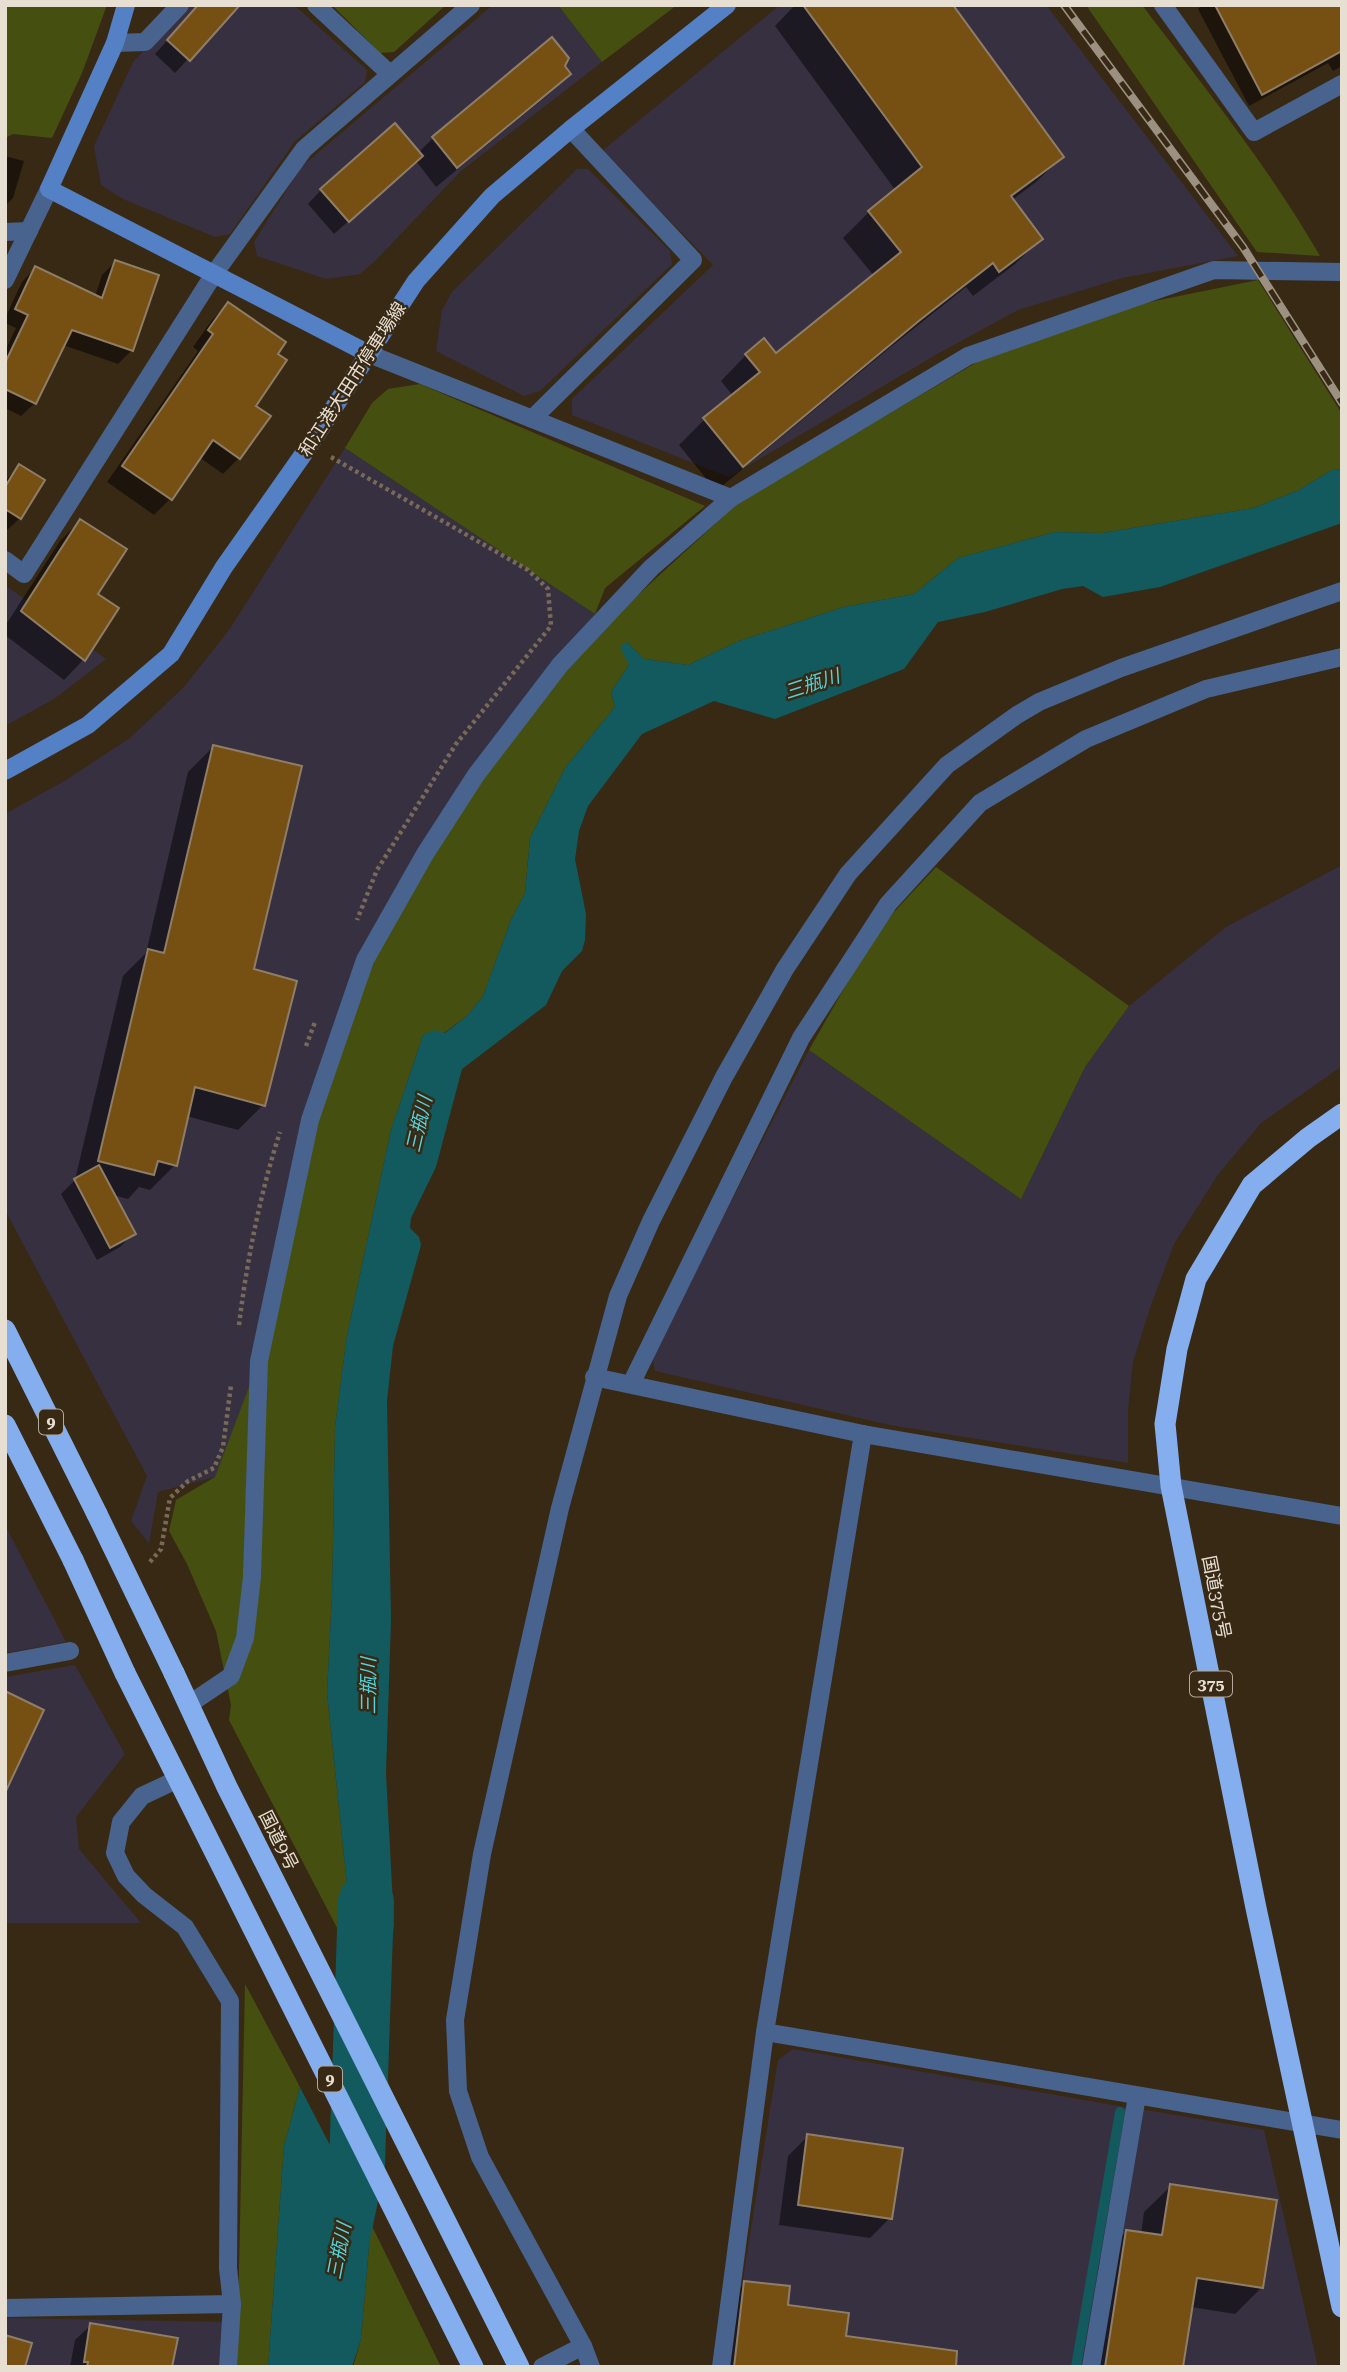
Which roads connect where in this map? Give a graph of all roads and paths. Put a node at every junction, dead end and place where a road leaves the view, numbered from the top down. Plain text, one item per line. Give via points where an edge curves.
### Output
1 (126, 5) edge
2 (180, 5) edge
3 (316, 5) edge
4 (471, 5) edge
5 (727, 5) edge
6 (1163, 5) edge
7 (115, 43) junction
8 (390, 74) junction
9 (1342, 84) edge
10 (571, 129) junction
11 (49, 189) junction
12 (29, 231) junction
13 (5, 232) edge
14 (1342, 272) edge
15 (214, 274) junction
16 (5, 280) edge
17 (369, 354) junction
18 (532, 419) junction
19 (731, 498) junction
20 (5, 560) edge
21 (1342, 591) edge
22 (1342, 657) edge
23 (5, 771) edge
24 (1342, 1114) edge
25 (5, 1330) edge
26 (594, 1377) junction
27 (631, 1384) junction
28 (5, 1425) edge
29 (863, 1434) junction
30 (1171, 1486) junction
31 (1342, 1516) edge
32 (70, 1651) dead end
33 (5, 1663) edge
34 (188, 1704) junction
35 (178, 1779) junction
36 (765, 2032) junction
37 (1137, 2096) junction
38 (1301, 2123) junction
39 (1342, 2130) edge
40 (232, 2304) junction
41 (1342, 2307) edge
42 (5, 2308) edge
43 (583, 2346) junction
44 (228, 2367) edge
45 (473, 2367) edge
46 (519, 2367) edge
47 (542, 2367) edge
48 (591, 2367) edge
49 (721, 2367) edge
50 (1091, 2367) edge

1 - 7 main road
2 - 7 street via 145,42
3 - 8 street
4 - 8 street
5 - 10 main road, 和江港大田市停車場線
6 - 9 street via 1254,132
7 - 11 main road
8 - 15 street via 304,149
10 - 17 main road, 和江港大田市停車場線 via 492,196 416,281
10 - 18 street via 693,260
11 - 12 street
11 - 15 main road
12 - 13 street
12 - 16 street
14 - 19 street via 1214,270 968,356
15 - 17 main road
15 - 20 street via 24,574
17 - 18 street
17 - 23 main road, 和江港大田市停車場線 via 224,567 171,654 88,725
18 - 19 street
19 - 34 street via 651,568 560,665 476,775 365,960 310,1119 260,1361 252,1577 245,1638 231,1676
21 - 26 street via 1121,668 1039,702 947,765 848,874 785,969 651,1222 618,1296
22 - 27 street via 1206,689 1086,739 980,803 888,904 801,1038
24 - 30 highway, 国道375号 / 375 via 1252,1185 1196,1279 1177,1349 1165,1424
25 - 34 highway, 国道9号 / 9, bridge
26 - 27 street
26 - 43 street via 482,1854 455,2020 458,2091 481,2157
27 - 29 street
28 - 35 highway, 9, bridge
29 - 30 street
29 - 36 street
30 - 31 street
30 - 38 highway, 国道375号 / 375
32 - 33 street
34 - 46 highway, 国道9号 / 9
35 - 40 street via 142,1796 121,1822 116,1853 135,1886 185,1927 230,2001 228,2268
35 - 45 highway, 9
36 - 37 street
36 - 49 street
37 - 38 street
37 - 50 street
38 - 39 street
38 - 41 highway, 国道375号 / 375
40 - 42 street
40 - 44 street
43 - 47 street
43 - 48 street

